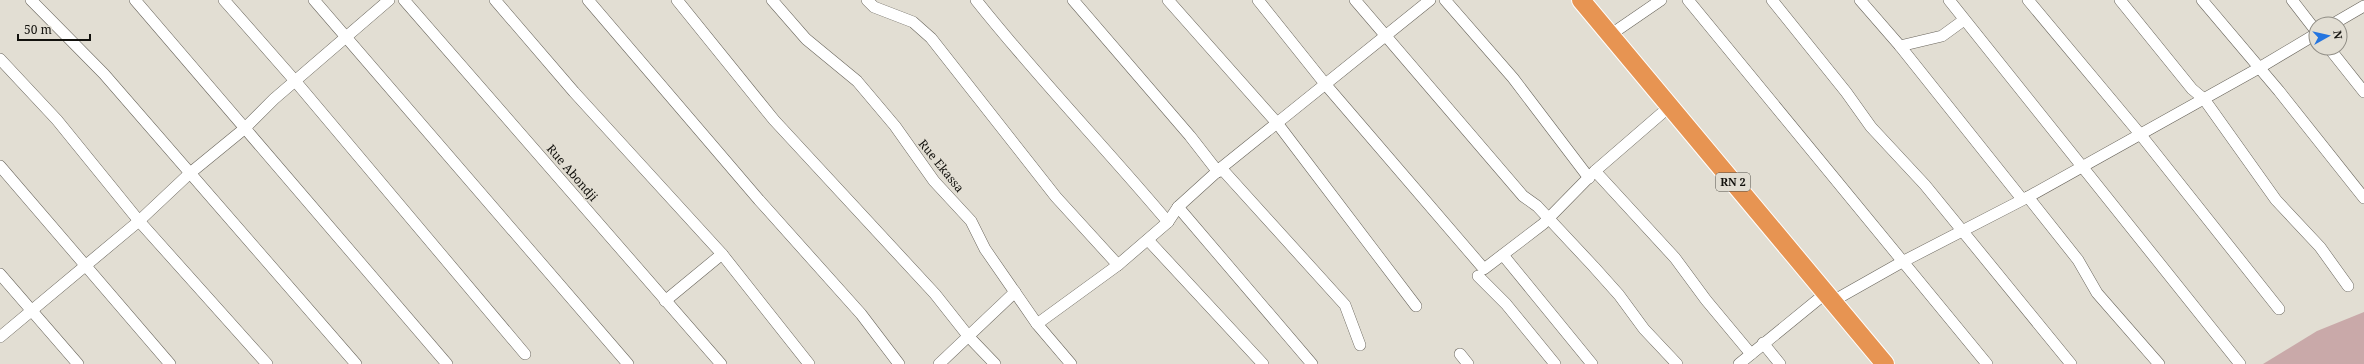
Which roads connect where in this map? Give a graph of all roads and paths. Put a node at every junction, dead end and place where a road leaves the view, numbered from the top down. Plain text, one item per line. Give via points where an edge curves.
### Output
1 (31, 0) edge
2 (135, 0) edge
3 (224, 0) edge
4 (314, 0) edge
5 (390, 0) edge
6 (404, 0) edge
7 (495, 0) edge
8 (588, 0) edge
9 (677, 0) edge
10 (772, 0) edge
11 (867, 0) edge
12 (976, 0) edge
13 (1073, 0) edge
14 (1168, 0) edge
15 (1258, 0) edge
16 (1355, 0) edge
17 (1430, 0) edge
18 (1445, 0) edge
19 (1580, 0) edge
20 (1661, 0) edge
21 (1688, 0) edge
22 (1772, 0) edge
23 (1860, 0) edge
24 (1949, 0) edge
25 (2028, 0) edge
26 (2120, 0) edge
27 (2202, 0) edge
28 (2292, 0) edge
29 (2364, 6) edge
30 (2347, 16) edge
31 (1964, 20) junction
32 (2308, 21) edge
33 (1610, 35) junction
34 (1387, 36) junction
35 (347, 37) junction
36 (2308, 39) edge
37 (1900, 46) junction
38 (2335, 56) edge
39 (0, 59) edge
40 (2259, 68) junction
41 (296, 82) junction
42 (1326, 85) junction
43 (2364, 92) edge
44 (2204, 99) junction
45 (1670, 107) junction
46 (1277, 123) junction
47 (244, 129) junction
48 (2140, 134) junction
49 (0, 166) edge
50 (2081, 166) junction
51 (1220, 170) junction
52 (189, 174) junction
53 (1592, 175) junction
54 (2025, 198) junction
55 (2364, 198) edge
56 (1178, 207) junction
57 (1548, 218) junction
58 (139, 221) junction
59 (1168, 222) junction
60 (1961, 232) junction
61 (1148, 240) junction
62 (722, 254) junction
63 (1503, 255) junction
64 (1902, 262) junction
65 (86, 264) junction
66 (1118, 265) junction
67 (0, 274) edge
68 (1478, 276) dead end
69 (2348, 286) dead end
70 (1015, 292) junction
71 (1830, 297) junction
72 (665, 301) junction
73 (1416, 306) dead end
74 (2279, 309) dead end
75 (32, 311) junction
76 (1037, 324) junction
77 (0, 337) edge
78 (969, 337) junction
79 (1763, 343) junction
80 (1360, 345) dead end
81 (525, 354) dead end
82 (1460, 354) dead end
83 (1751, 354) junction
84 (78, 364) edge
85 (170, 364) edge
86 (267, 364) edge
87 (356, 364) edge
88 (447, 364) edge
89 (628, 364) edge
90 (720, 364) edge
91 (809, 364) edge
92 (899, 364) edge
93 (939, 364) edge
94 (995, 364) edge
95 (1071, 364) edge
96 (1263, 364) edge
97 (1312, 364) edge
98 (1468, 364) edge
99 (1555, 364) edge
100 (1592, 364) edge
101 (1677, 364) edge
102 (1739, 364) edge
103 (1780, 364) edge
104 (1885, 364) edge
105 (1987, 364) edge
106 (2071, 364) edge
107 (2159, 364) edge
108 (2240, 364) edge

1 - 52 street via 104,74
2 - 47 street
3 - 41 street
4 - 35 street
5 - 35 street
6 - 72 street, Rue Abondji
7 - 62 street via 574,92
8 - 92 street via 759,200 861,314
9 - 78 street via 774,120 935,294
10 - 70 street, Rue Ekassa via 806,39 857,81 895,126 934,181 971,221 985,249
11 - 66 street via 874,7 913,22 930,38 1051,191
12 - 59 street
13 - 51 street
14 - 46 street
15 - 42 street
16 - 34 street
17 - 34 street
18 - 53 street
19 - 33 highway, RN 2
20 - 33 street
21 - 64 street
22 - 60 street via 1871,127 1925,185
23 - 37 street
24 - 31 street
25 - 48 street
26 - 44 street via 2192,89
27 - 40 street
28 - 32 street
29 - 30 street
31 - 37 street via 1942,36
31 - 50 street
33 - 45 highway, RN 2
34 - 42 street
34 - 57 street via 1522,196 1537,206
35 - 41 street
35 - 89 street
36 - 40 street
37 - 54 street
38 - 43 street
39 - 58 street via 57,120
40 - 44 street
40 - 55 street
41 - 47 street
41 - 81 street
42 - 46 street
42 - 63 street via 1484,269
44 - 48 street
44 - 69 street via 2276,200 2320,247
45 - 53 street
45 - 71 highway, RN 2
46 - 51 street
46 - 73 street
47 - 52 street
47 - 88 street via 378,281
48 - 50 street
48 - 74 street
49 - 65 street
50 - 54 street
50 - 108 street
51 - 56 street
51 - 80 street via 1345,305
52 - 58 street
52 - 87 street
53 - 57 street
53 - 83 street via 1675,258
54 - 60 street
54 - 107 street via 2078,260 2097,293
56 - 59 street
56 - 97 street
57 - 63 street
57 - 101 street
58 - 65 street
58 - 86 street
59 - 61 street
60 - 64 street
60 - 106 street
61 - 66 street
61 - 96 street
62 - 72 street
62 - 91 street
63 - 100 street
64 - 71 street
64 - 105 street
65 - 75 street
65 - 85 street
66 - 76 street
67 - 75 street
68 - 99 street via 1506,304
70 - 76 street, Rue Ekassa
70 - 78 street
71 - 79 street
71 - 104 highway, RN 2
72 - 90 street, Rue Abondji
75 - 77 street
75 - 84 street
76 - 95 street, Rue Ekassa
78 - 93 street
78 - 94 street
79 - 83 street
79 - 103 street
82 - 98 street
83 - 102 street

